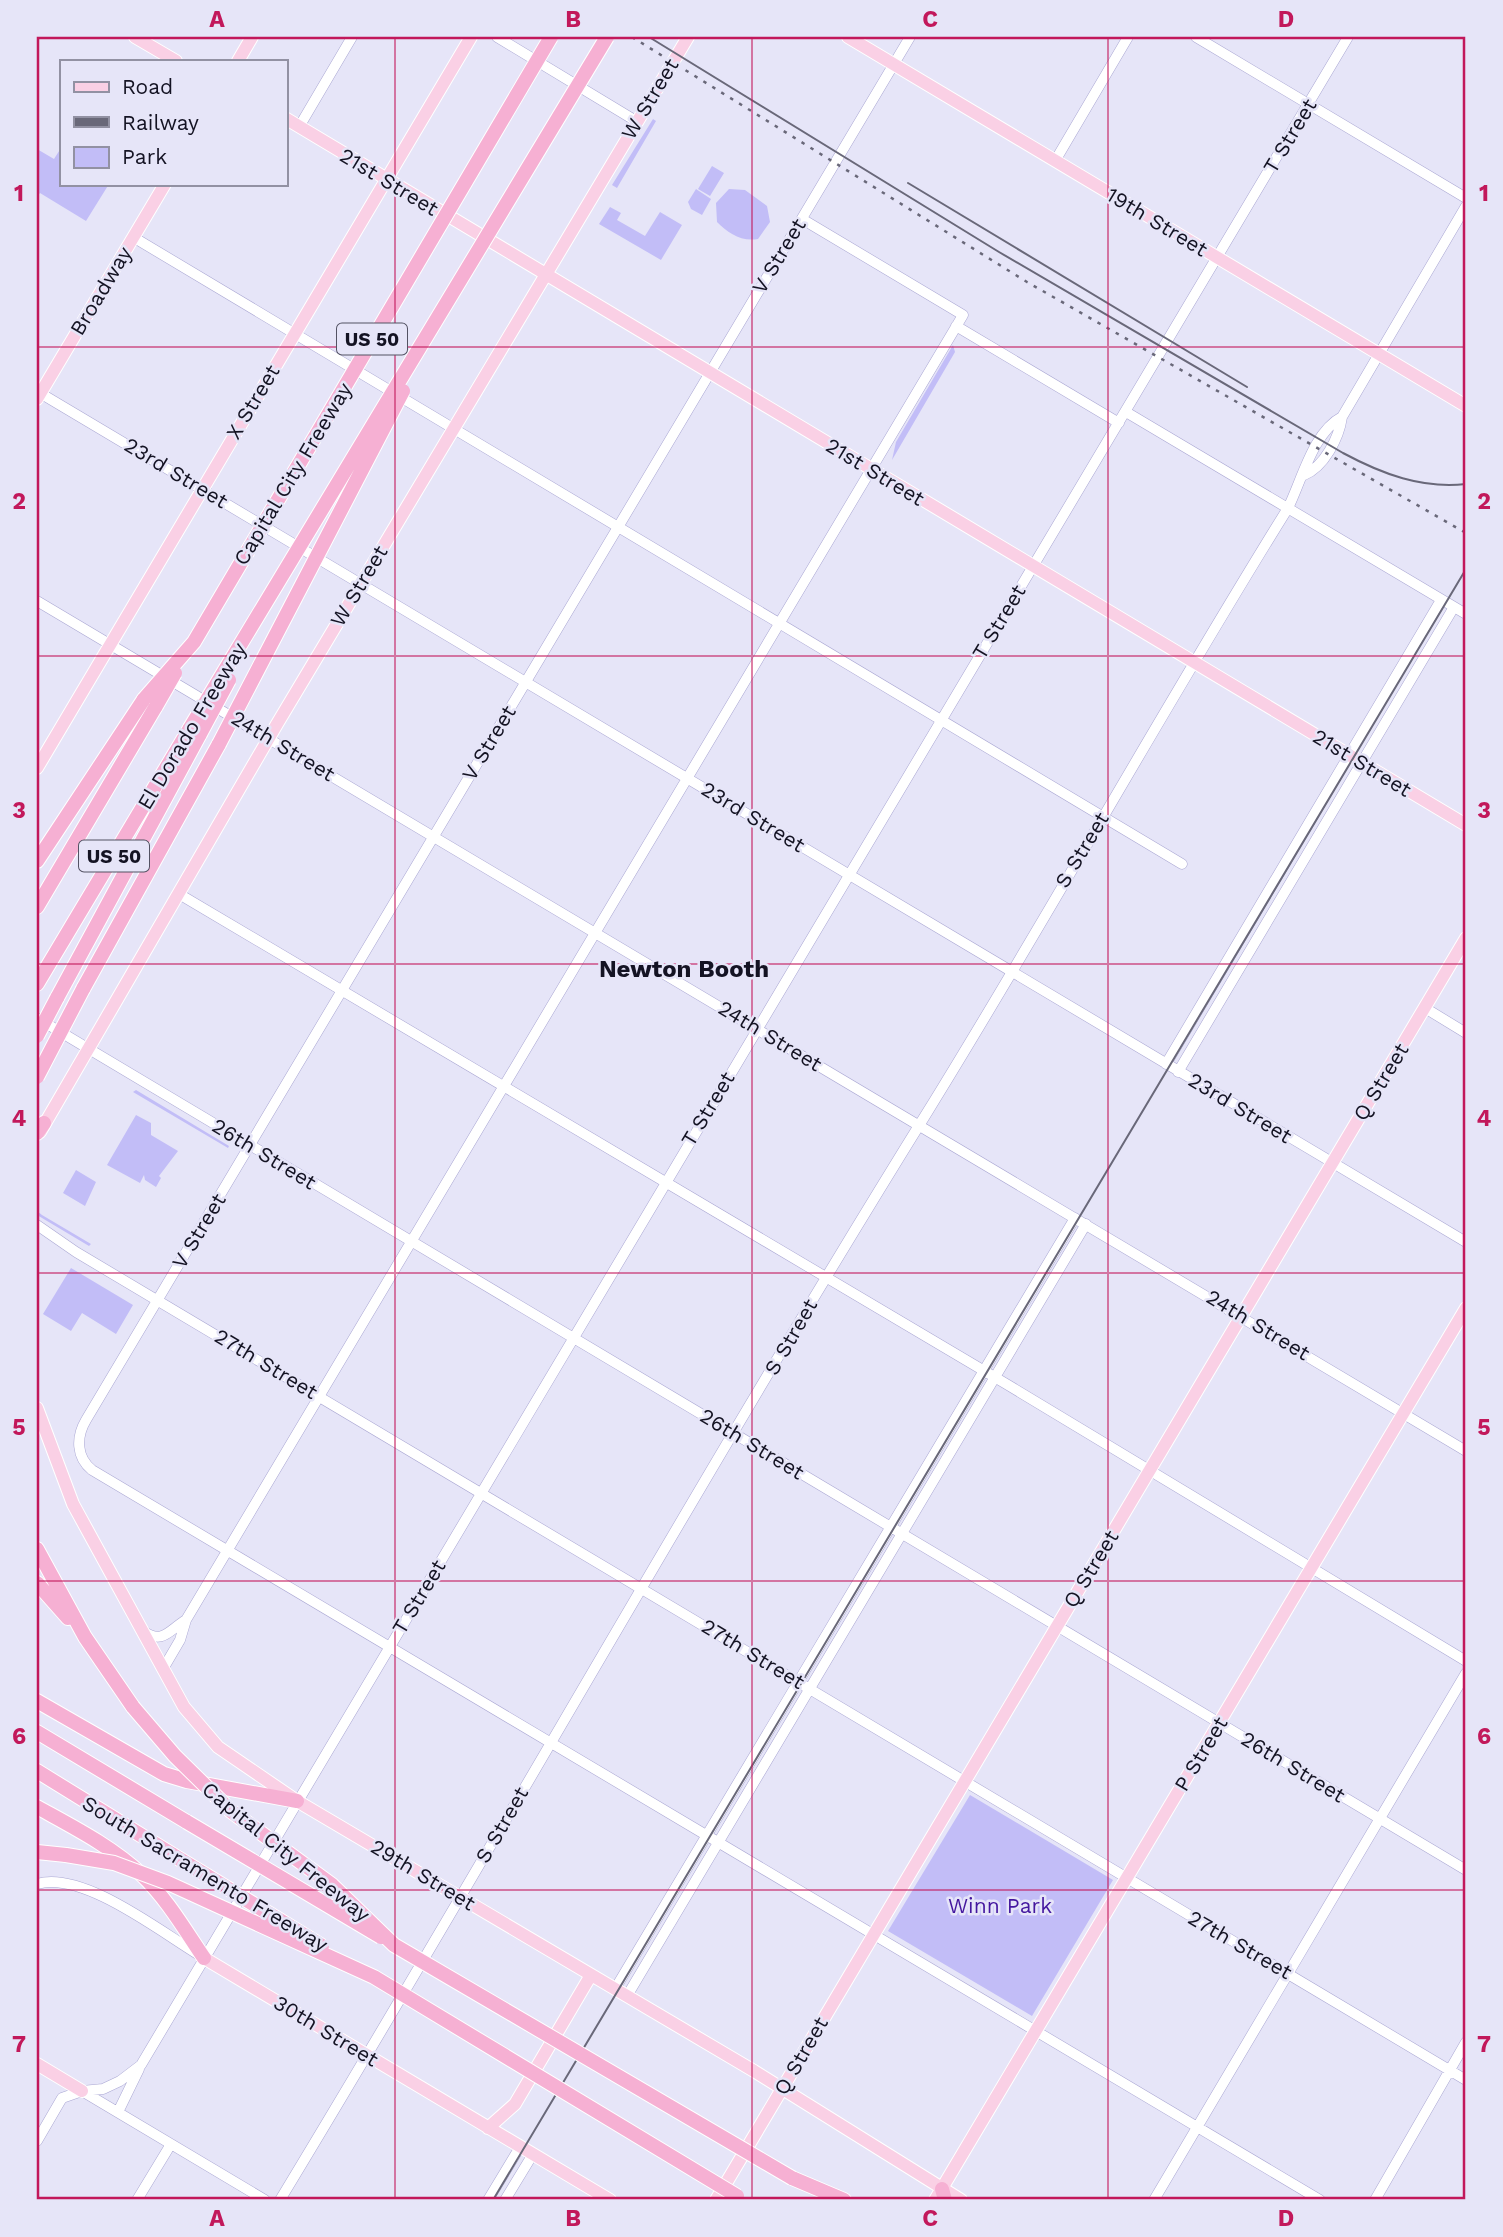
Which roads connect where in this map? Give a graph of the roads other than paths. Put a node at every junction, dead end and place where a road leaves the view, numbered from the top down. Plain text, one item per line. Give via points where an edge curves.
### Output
1 (135, 37) edge
2 (252, 37) edge
3 (352, 37) edge
4 (471, 37) edge
5 (497, 37) edge
6 (551, 37) edge
7 (607, 37) edge
8 (688, 37) edge
9 (848, 37) edge
10 (910, 37) edge
11 (1128, 37) edge
12 (1196, 37) edge
13 (1348, 37) edge
14 (174, 60) edge
15 (239, 60) edge
16 (894, 65) junction
17 (1309, 104) junction
18 (287, 119) edge
19 (636, 121) junction
20 (299, 127) junction
21 (1055, 161) junction
22 (386, 180) junction
23 (164, 186) edge
24 (1466, 198) edge
25 (1466, 206) edge
26 (802, 219) junction
27 (133, 237) junction
28 (1217, 258) junction
29 (471, 259) junction
30 (545, 276) junction
31 (956, 326) junction
32 (294, 333) junction
33 (1378, 354) junction
34 (709, 373) junction
35 (39, 396) edge
36 (1466, 406) edge
37 (1126, 412) junction
38 (1119, 423) junction
39 (453, 430) junction
40 (870, 469) junction
41 (202, 489) junction
42 (325, 504) joint
43 (1288, 508) junction
44 (618, 528) junction
45 (1033, 566) junction
46 (360, 583) junction
47 (1441, 600) junction
48 (37, 601) edge
49 (1454, 607) junction
50 (1466, 614) edge
51 (779, 623) junction
52 (110, 645) junction
53 (1194, 663) junction
54 (526, 682) junction
55 (150, 702) junction
56 (940, 720) junction
57 (195, 731) junction
58 (269, 738) junction
59 (1349, 755) junction
60 (1362, 763) junction
61 (37, 768) edge
62 (687, 778) junction
63 (1102, 817) junction
64 (1466, 825) edge
65 (433, 836) junction
66 (37, 861) edge
67 (1182, 864) dead end
68 (849, 874) junction
69 (179, 894) junction
70 (37, 908) edge
71 (595, 932) junction
72 (1466, 938) edge
73 (1011, 971) junction
74 (37, 984) edge
75 (342, 991) junction
76 (1425, 1008) junction
77 (37, 1018) edge
78 (757, 1028) junction
79 (1466, 1032) edge
80 (37, 1036) edge
81 (87, 1048) junction
82 (1166, 1064) junction
83 (1178, 1072) junction
84 (37, 1077) edge
85 (503, 1087) junction
86 (919, 1125) junction
87 (39, 1131) edge
88 (250, 1145) junction
89 (1332, 1164) junction
90 (664, 1183) junction
91 (1075, 1217) junction
92 (1086, 1224) junction
93 (38, 1228) edge
94 (411, 1241) junction
95 (1466, 1242) edge
96 (824, 1278) junction
97 (158, 1299) junction
98 (1466, 1308) edge
99 (1242, 1316) junction
100 (573, 1337) junction
101 (983, 1371) junction
102 (994, 1378) junction
103 (319, 1395) junction
104 (37, 1408) edge
105 (1404, 1413) junction
106 (735, 1433) junction
107 (1466, 1451) edge
108 (1150, 1471) junction
109 (481, 1492) junction
110 (891, 1526) junction
111 (902, 1533) junction
112 (37, 1549) edge
113 (228, 1550) junction
114 (1312, 1567) junction
115 (37, 1583) edge
116 (642, 1588) junction
117 (186, 1620) junction
118 (1057, 1626) junction
119 (143, 1631) junction
120 (85, 1637) junction
121 (390, 1645) junction
122 (1466, 1661) edge
123 (163, 1669) junction
124 (1466, 1673) edge
125 (798, 1681) junction
126 (810, 1688) junction
127 (37, 1701) edge
128 (1220, 1723) junction
129 (37, 1732) edge
130 (551, 1740) junction
131 (37, 1771) edge
132 (966, 1780) junction
133 (297, 1801) junction
134 (37, 1807) edge
135 (1380, 1819) junction
136 (707, 1833) junction
137 (718, 1842) junction
138 (37, 1854) edge
139 (1466, 1870) edge
140 (1127, 1876) junction
141 (37, 1884) edge
142 (460, 1897) junction
143 (874, 1934) junction
144 (394, 1945) junction
145 (204, 1958) junction
146 (1289, 1974) junction
147 (591, 1975) junction
148 (374, 1978) junction
149 (615, 1989) junction
150 (627, 1996) junction
151 (1035, 2031) junction
152 (1466, 2042) edge
153 (369, 2056) junction
154 (37, 2064) edge
155 (141, 2065) junction
156 (1450, 2070) junction
157 (1466, 2080) edge
158 (783, 2089) junction
159 (82, 2091) junction
160 (118, 2112) junction
161 (1197, 2127) junction
162 (488, 2128) junction
163 (37, 2141) edge
164 (171, 2144) junction
165 (520, 2147) junction
166 (533, 2154) junction
167 (792, 2178) junction
168 (941, 2196) edge
169 (742, 2199) edge
170 (137, 2200) edge
171 (265, 2200) edge
172 (280, 2200) edge
173 (488, 2200) edge
174 (505, 2200) edge
175 (610, 2200) edge
176 (716, 2200) edge
177 (830, 2200) edge
178 (844, 2200) edge
179 (961, 2200) edge
180 (1154, 2200) edge
181 (1320, 2200) edge
182 (1375, 2200) edge

1 - 14 main road
2 - 15 main road
3 - 20 street
4 - 22 main road, X Street
5 - 19 street
6 - 55 highway, Capital City Freeway / US 50, bridge via 194,642
7 - 29 highway, Capital City Freeway, bridge
8 - 19 main road, W Street
9 - 16 main road, 19th Street
10 - 16 street, V Street
11 - 21 street
12 - 17 street
13 - 17 street, T Street
16 - 21 main road, 19th Street
16 - 26 street, V Street
17 - 24 street
17 - 28 street, T Street
18 - 20 main road, 21st Street
19 - 30 main road, W Street
20 - 22 main road, 21st Street
21 - 28 main road, 19th Street
22 - 30 main road, 21st Street
22 - 32 main road, X Street
23 - 27 main road, Broadway
25 - 33 street, S Street
26 - 31 street via 963,315
26 - 34 street, V Street
27 - 32 street
27 - 35 main road, Broadway
28 - 33 main road, 19th Street
28 - 37 street, T Street
29 - 42 highway, Capital City Freeway / US 50, bridge
29 - 84 highway, Capital City Freeway, bridge via 219,744
30 - 34 main road, 21st Street
30 - 39 main road, W Street
31 - 38 street
31 - 40 street
32 - 39 street
32 - 41 main road, X Street
33 - 36 main road, 19th Street
33 - 43 street, S Street via 1342,418 1323,433
34 - 40 main road, 21st Street
34 - 44 street, V Street
35 - 41 street, 23rd Street
37 - 38 street, T Street
37 - 43 street
38 - 45 street, T Street
39 - 44 street
39 - 46 main road, W Street
40 - 45 main road, 21st Street
40 - 51 street
41 - 46 street, 23rd Street
41 - 52 main road, X Street
42 - 57 highway, El Dorado Freeway / US 50, bridge
43 - 47 street
43 - 53 street, S Street
44 - 51 street
44 - 54 street, V Street
45 - 53 main road, 21st Street
45 - 56 street, T Street
46 - 54 street, 23rd Street
46 - 58 main road, W Street
47 - 49 street
47 - 59 street
48 - 52 street, 24th Street
49 - 50 street
49 - 60 street
51 - 56 street
51 - 62 street
52 - 58 street, 24th Street
52 - 61 main road, X Street
53 - 59 main road, 21st Street
53 - 63 street, S Street
54 - 62 street, 23rd Street
54 - 65 street, V Street
55 - 66 highway, Capital City Freeway
55 - 70 highway, El Dorado Freeway / US 50
56 - 63 street
56 - 68 street, T Street
57 - 74 highway, El Dorado Freeway / US 50
57 - 80 highway, bridge
58 - 65 street, 24th Street
58 - 69 main road, W Street
59 - 60 main road, 21st Street
59 - 82 street
60 - 64 main road, 21st Street
60 - 83 street
62 - 68 street, 23rd Street
62 - 71 street
63 - 67 street
63 - 73 street, S Street
65 - 71 street, 24th Street
65 - 75 street, V Street
68 - 73 street, 23rd Street
68 - 78 street, T Street
69 - 75 street
69 - 81 main road, W Street
71 - 78 street, 24th Street
71 - 85 street
72 - 76 main road, Q Street
73 - 82 street, 23rd Street
73 - 86 street, S Street
75 - 85 street
75 - 88 street, V Street
76 - 79 street
76 - 89 main road, Q Street
77 - 81 street, 26th Street
78 - 86 street, 24th Street
78 - 90 street, T Street
81 - 87 main road, W Street
81 - 88 street, 26th Street
82 - 83 street, 23rd Street
83 - 89 street, 23rd Street
85 - 90 street
85 - 94 street
86 - 91 street, 24th Street
86 - 96 street, S Street
88 - 94 street, 26th Street
88 - 97 street, V Street
89 - 95 street, 23rd Street
89 - 99 main road, Q Street
90 - 96 street
90 - 100 street, T Street
91 - 92 street, 24th Street
91 - 101 street
92 - 99 street, 24th Street
92 - 102 street
93 - 97 street, 27th Street
94 - 100 street, 26th Street
94 - 103 street
96 - 101 street
96 - 106 street, S Street
97 - 103 street, 27th Street
97 - 113 street, V Street via 82,1427 80,1453 89,1468
98 - 105 main road, P Street
99 - 105 street, 24th Street
99 - 108 main road, Q Street
100 - 106 street, 26th Street
100 - 109 street, T Street
101 - 102 street
101 - 110 street
102 - 108 street
102 - 111 street
103 - 109 street, 27th Street
103 - 113 street
104 - 119 main road, 29th Street via 73,1504
105 - 107 street, 24th Street
105 - 114 main road, P Street
106 - 110 street, 26th Street
106 - 116 street, S Street
108 - 114 street
108 - 118 main road, Q Street
109 - 116 street, 27th Street
109 - 121 street, T Street
110 - 111 street, 26th Street
110 - 125 street
111 - 118 street, 26th Street
111 - 126 street
112 - 120 highway, Capital City Freeway
113 - 117 street
113 - 121 street
114 - 122 street
114 - 128 main road, P Street
115 - 120 highway
116 - 125 street, 27th Street
116 - 130 street, S Street
117 - 119 street via 161,1638
117 - 123 street
118 - 128 street, 26th Street
118 - 132 main road, Q Street
119 - 123 main road, 29th Street
120 - 144 highway, Capital City Freeway, bridge via 133,1707 175,1756 231,1811 358,1907
121 - 130 street
121 - 133 street, T Street
123 - 133 main road, 29th Street via 184,1707 212,1742
124 - 135 street
125 - 126 street, 27th Street
125 - 136 street
126 - 132 street, 27th Street
126 - 137 street
127 - 133 highway via 164,1774
128 - 135 street, 26th Street
128 - 140 main road, P Street
129 - 144 highway, South Sacramento Freeway, bridge
130 - 136 street
130 - 142 street, S Street
131 - 148 highway, South Sacramento Freeway, bridge
132 - 140 street, 27th Street
132 - 143 main road, Q Street
133 - 142 main road, 29th Street
133 - 145 street, T Street
134 - 145 highway via 110,1848 144,1877
135 - 139 street, 26th Street
135 - 146 street
136 - 137 street
136 - 149 street
137 - 143 street
137 - 150 street
138 - 148 highway, bridge via 114,1863 168,1883
140 - 146 street, 27th Street
140 - 151 main road, P Street
141 - 145 street, 30th Street via 89,1889
142 - 147 main road, 29th Street
142 - 153 street, S Street
143 - 151 street
143 - 158 main road, Q Street
144 - 167 highway, Capital City Freeway, bridge
145 - 153 main road, 30th Street
145 - 155 street, T Street
146 - 156 street, 27th Street
146 - 161 street
147 - 149 main road, 29th Street
147 - 162 main road via 515,2104
148 - 169 highway, bridge
149 - 150 main road, 29th Street
150 - 158 main road, 29th Street
151 - 161 street
151 - 168 main road, P Street
152 - 156 street
153 - 162 main road, 30th Street
153 - 172 street, S Street
154 - 159 main road
155 - 159 street, T Street via 103,2089
155 - 160 street
156 - 157 street, 27th Street
156 - 182 street
158 - 168 main road, 29th Street
158 - 176 main road, Q Street
159 - 160 street
159 - 163 street, T Street via 62,2098
160 - 164 street
161 - 180 street
161 - 181 street
162 - 165 main road, 30th Street
164 - 170 street
164 - 171 street
165 - 166 main road, 30th Street
165 - 173 street
166 - 174 street
166 - 175 main road, 30th Street
167 - 177 highway, Capital City Freeway
167 - 178 highway
168 - 179 main road, 29th Street

